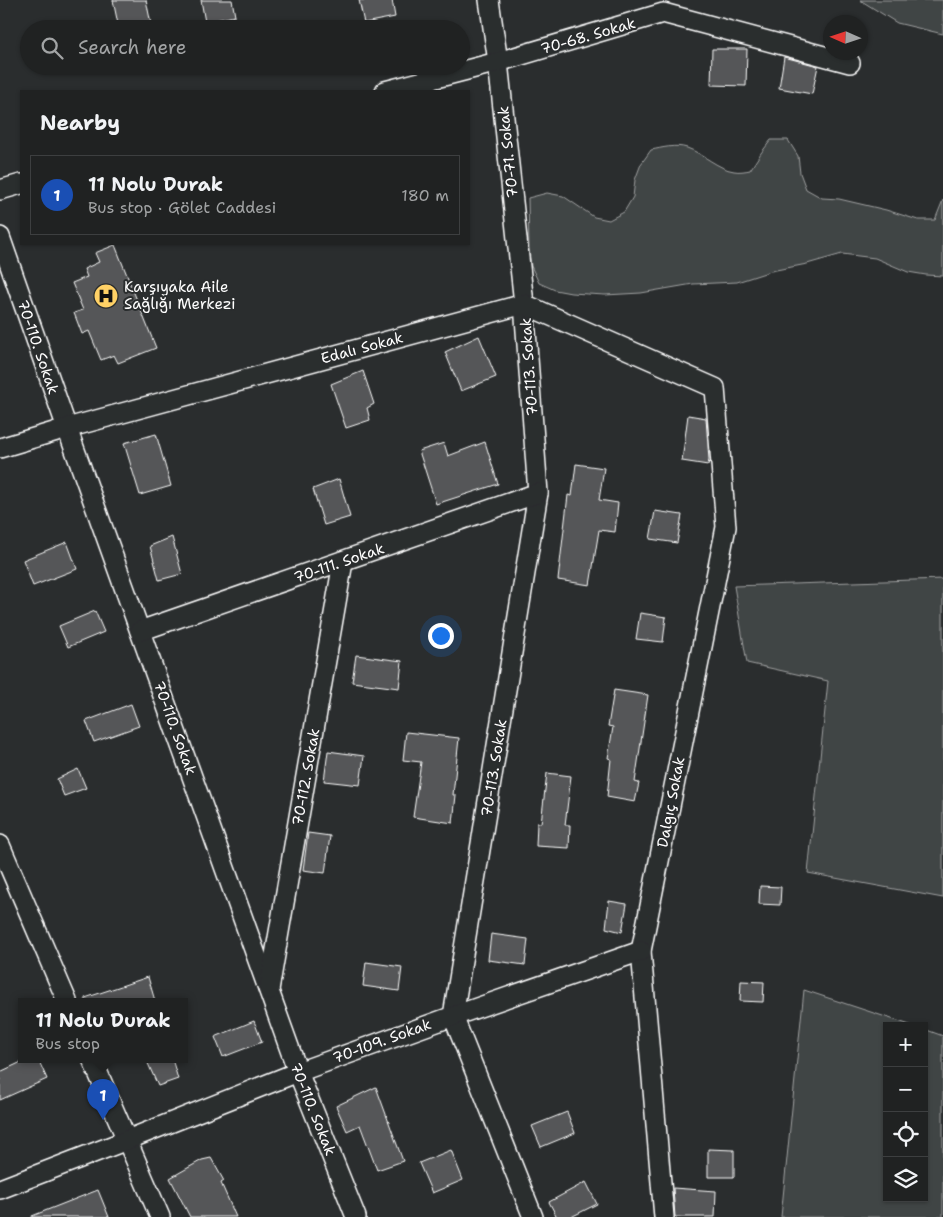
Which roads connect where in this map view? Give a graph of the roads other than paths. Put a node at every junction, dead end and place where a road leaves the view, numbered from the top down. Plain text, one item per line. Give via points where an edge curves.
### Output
1 (489, 0) edge
2 (663, 7) edge
3 (498, 62) junction
4 (850, 63) dead end
5 (470, 69) edge
6 (447, 75) edge
7 (389, 90) edge
8 (20, 184) edge
9 (0, 190) edge
10 (0, 237) edge
11 (524, 304) junction
12 (67, 428) junction
13 (0, 448) edge
14 (538, 493) junction
15 (343, 562) junction
16 (140, 632) junction
17 (0, 845) edge
18 (641, 951) junction
19 (269, 992) junction
20 (66, 998) edge
21 (454, 1016) junction
22 (94, 1063) edge
23 (298, 1072) junction
24 (127, 1140) junction
25 (0, 1189) edge
26 (160, 1217) edge
27 (356, 1217) edge
28 (533, 1217) edge
29 (664, 1217) edge

1 - 3 street, 70-71. Sokak
2 - 3 street, 70-68. Sokak
2 - 4 street, 70-68. Sokak
3 - 5 street, 70-68. Sokak
3 - 11 street, 70-71. Sokak
6 - 7 street, 70-68. Sokak
8 - 9 street
10 - 12 street, 70-110. Sokak
11 - 12 street, Edalı Sokak
11 - 14 street, 70-113. Sokak
11 - 18 street, Dalgıç Sokak via 715,388 726,527
12 - 13 street, Edalı Sokak
12 - 16 street, 70-110. Sokak
14 - 15 street, 70-111. Sokak
14 - 21 street, 70-113. Sokak
15 - 16 street, 70-111. Sokak
15 - 19 street, 70-112. Sokak
16 - 19 street, 70-110. Sokak
17 - 20 street
18 - 21 street, 70-109. Sokak
18 - 29 street, Dalgıç Sokak
19 - 23 street, 70-110. Sokak
21 - 23 street, 70-109. Sokak
21 - 28 street
22 - 24 street
23 - 24 street, 70-109. Sokak
23 - 27 street, 70-110. Sokak
24 - 25 street, 70-109. Sokak
24 - 26 street

